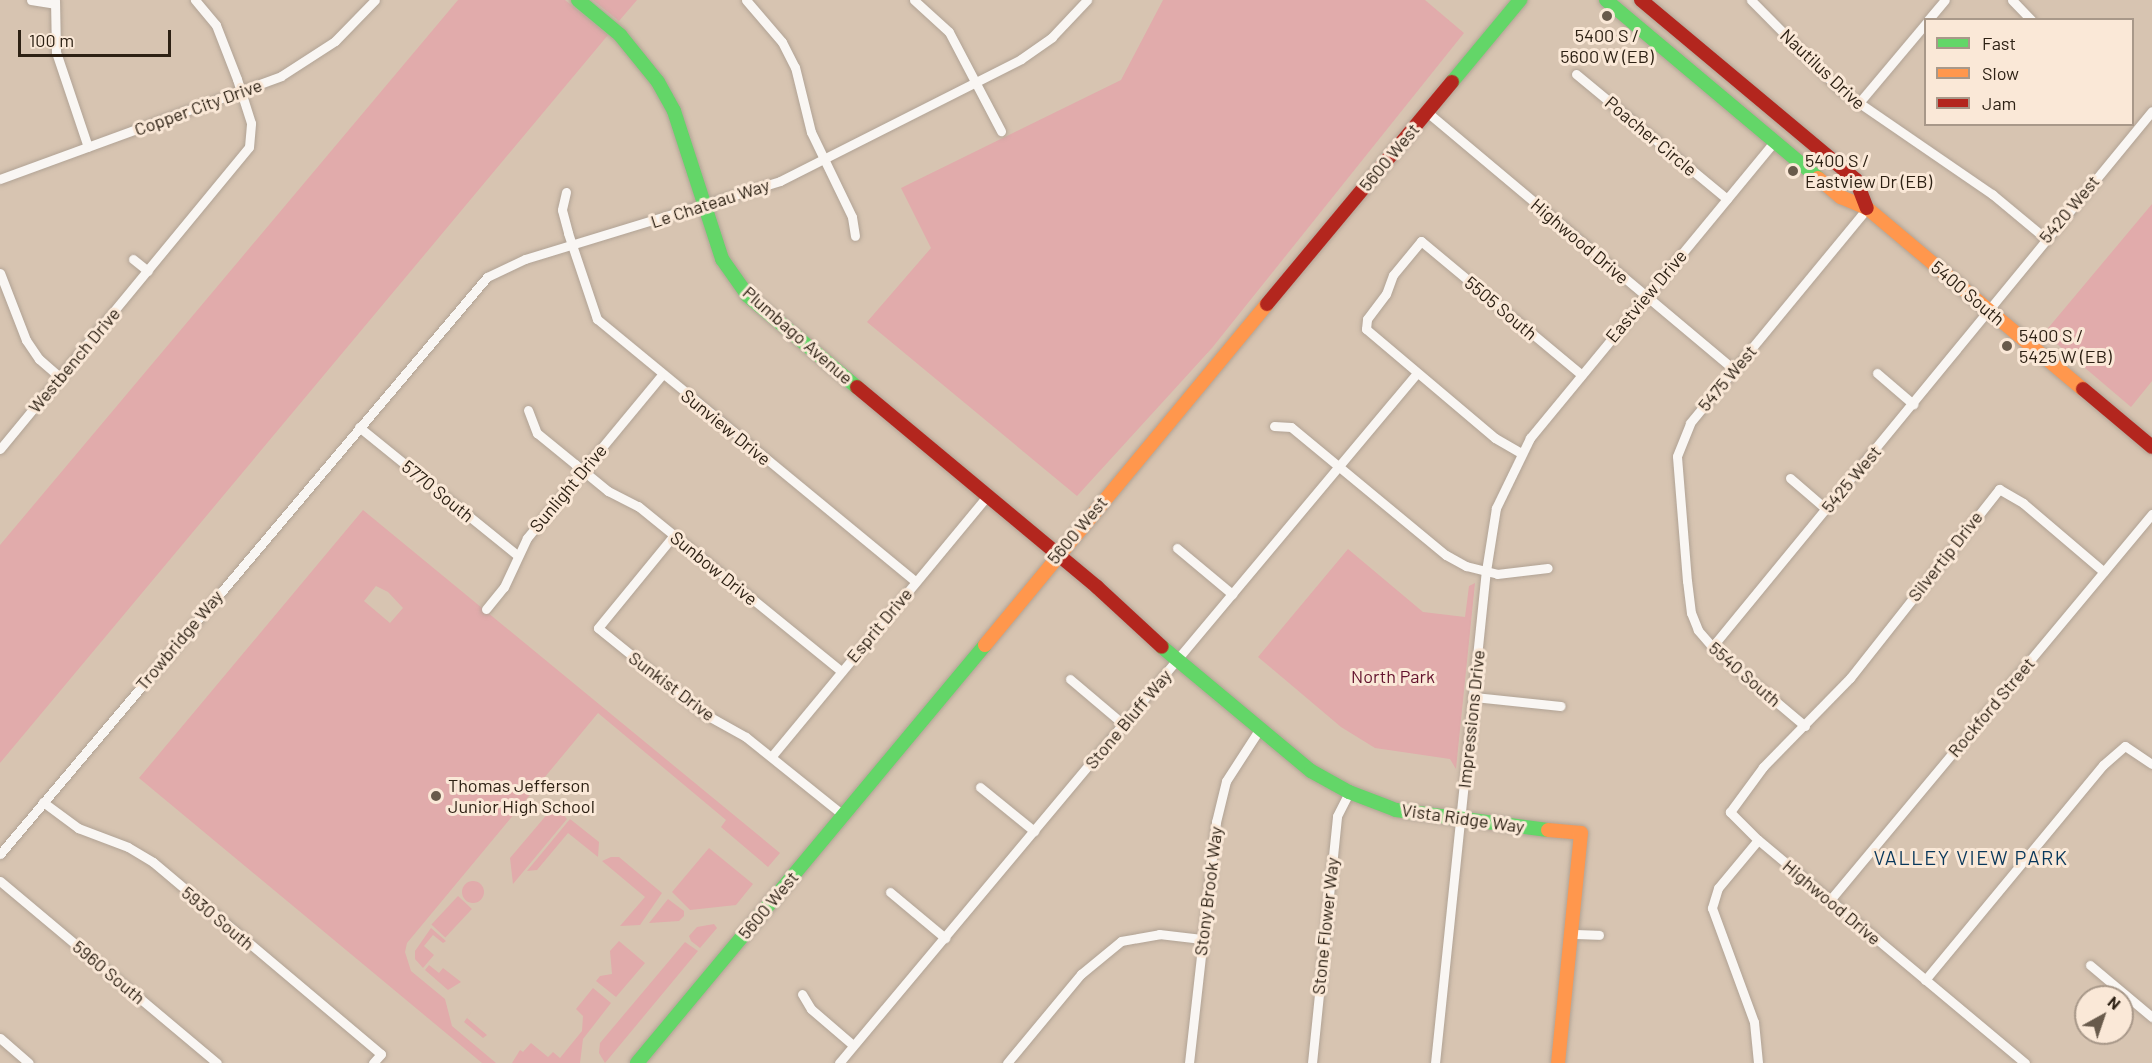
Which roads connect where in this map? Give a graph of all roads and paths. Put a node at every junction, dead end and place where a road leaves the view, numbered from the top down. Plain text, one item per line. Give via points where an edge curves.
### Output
1 (31, 0) edge
2 (195, 0) edge
3 (375, 0) edge
4 (578, 0) edge
5 (746, 0) edge
6 (914, 0) edge
7 (1087, 0) edge
8 (1520, 0) edge
9 (1606, 0) edge
10 (1641, 0) edge
11 (1751, 0) edge
12 (1945, 0) edge
13 (2012, 0) edge
14 (55, 2) edge
15 (1930, 18) edge
16 (2029, 18) edge
17 (1924, 25) edge
18 (1576, 74) dead end
19 (976, 83) junction
20 (242, 91) junction
21 (1858, 104) junction
22 (2152, 111) edge
23 (1427, 112) junction
24 (2134, 118) edge
25 (2141, 124) junction
26 (1001, 131) dead end
27 (1774, 141) junction
28 (88, 147) junction
29 (824, 159) junction
30 (0, 180) edge
31 (566, 192) dead end
32 (1727, 199) junction
33 (702, 207) junction
34 (1867, 208) junction
35 (855, 236) dead end
36 (2045, 238) junction
37 (571, 246) junction
38 (133, 259) dead end
39 (148, 271) junction
40 (0, 273) edge
41 (1646, 297) junction
42 (1988, 309) junction
43 (1734, 370) junction
44 (1417, 373) junction
45 (1877, 374) dead end
46 (662, 375) junction
47 (1582, 375) junction
48 (60, 377) junction
49 (1913, 404) junction
50 (528, 410) dead end
51 (1274, 426) dead end
52 (359, 427) junction
53 (2152, 447) edge
54 (0, 449) edge
55 (1521, 453) junction
56 (1339, 466) junction
57 (583, 470) junction
58 (1790, 478) dead end
59 (988, 495) junction
60 (1826, 509) junction
61 (2152, 514) edge
62 (674, 535) junction
63 (1177, 548) dead end
64 (1057, 554) junction
65 (517, 555) junction
66 (1548, 568) dead end
67 (1485, 571) junction
68 (2104, 572) junction
69 (916, 582) junction
70 (1687, 582) joint
71 (1232, 594) junction
72 (486, 609) dead end
73 (1712, 647) junction
74 (1178, 660) junction
75 (841, 671) junction
76 (1070, 679) dead end
77 (1474, 697) junction
78 (1561, 706) dead end
79 (1123, 724) junction
80 (1805, 726) junction
81 (1259, 730) junction
82 (772, 756) junction
83 (2152, 764) edge
84 (980, 787) dead end
85 (1349, 792) junction
86 (43, 802) junction
87 (843, 815) junction
88 (1459, 821) junction
89 (1034, 831) junction
90 (1758, 840) junction
91 (0, 854) edge
92 (0, 881) edge
93 (890, 892) dead end
94 (1830, 900) junction
95 (1573, 934) junction
96 (1599, 935) dead end
97 (945, 938) junction
98 (1202, 939) junction
99 (2090, 965) dead end
100 (1925, 980) junction
101 (802, 994) dead end
102 (2152, 1017) edge
103 (0, 1038) edge
104 (853, 1045) junction
105 (29, 1063) edge
106 (217, 1063) edge
107 (374, 1063) edge
108 (637, 1063) edge
109 (838, 1063) edge
110 (1007, 1063) edge
111 (1189, 1063) edge
112 (1311, 1063) edge
113 (1435, 1063) edge
114 (1558, 1063) edge
115 (1758, 1063) edge
116 (2025, 1063) edge

1 - 14 street
2 - 20 street, Westbench Drive via 216,25
3 - 20 street, Copper City Drive via 348,30 312,58
4 - 33 main road, Plumbago Avenue via 620,35 658,81 674,111
5 - 29 street via 782,42 795,67 811,132
6 - 19 street via 949,32
7 - 19 street, Le Chateau Way via 1037,49
8 - 23 main road, 5600 West
9 - 27 main road, 5400 South
10 - 34 main road, 5400 South via 1856,180
11 - 21 street, Nautilus Drive via 1819,71
12 - 15 street
13 - 16 street
14 - 28 street via 56,52
17 - 21 street
18 - 32 street, Poacher Circle
19 - 26 street
19 - 29 street, Le Chateau Way
20 - 28 street, Copper City Drive
20 - 39 street, Westbench Drive via 252,123 246,153
21 - 36 street, Nautilus Drive via 1992,195
22 - 25 street, 5420 West
23 - 41 street, Highwood Drive
23 - 64 main road, 5600 West
24 - 25 street
25 - 36 street, 5420 West
27 - 32 street, Eastview Drive
27 - 34 main road, 5400 South via 1841,197
28 - 30 street, Copper City Drive
29 - 33 street, Le Chateau Way via 780,181
29 - 35 street via 852,217
31 - 37 street, Sunview Drive via 562,210
32 - 41 street, Eastview Drive
33 - 37 street, Le Chateau Way
33 - 59 main road, Plumbago Avenue via 722,259 748,296
34 - 42 main road, 5400 South
34 - 43 street, 5475 West
36 - 42 street, 5420 West
37 - 46 street, Sunview Drive via 597,319
37 - 52 street, Le Chateau Way via 506,266 487,277
38 - 39 street
39 - 48 street, Westbench Drive
40 - 48 street via 26,340
41 - 43 street, Highwood Drive
41 - 47 street, Eastview Drive
42 - 49 street, 5425 West
42 - 53 main road, 5400 South
43 - 70 street, 5475 West via 1690,423 1679,443
44 - 47 street, 5505 South via 1365,329 1393,275 1421,242
44 - 55 street via 1495,438
44 - 56 street, Stone Bluff Way
45 - 49 street
46 - 57 street, Sunlight Drive
46 - 69 street, Sunview Drive
47 - 55 street, Eastview Drive
48 - 54 street, Westbench Drive
49 - 60 street, 5425 West
50 - 57 street, Sunbow Drive via 537,433
51 - 56 street via 1291,427
52 - 65 street, 5770 South
52 - 86 street, Trowbridge Way
55 - 67 street, Impressions Drive via 1496,508
56 - 67 street via 1446,555
56 - 71 street, Stone Bluff Way
57 - 62 street, Sunbow Drive
57 - 65 street, Sunlight Drive
58 - 60 street
59 - 64 main road, Plumbago Avenue
59 - 69 street, Esprit Drive
60 - 73 street, 5425 West
61 - 68 street, Rockford Street
62 - 75 street, Sunbow Drive
62 - 82 street, Sunkist Drive via 598,628 703,713
63 - 71 street
64 - 74 main road, Vista Ridge Way
64 - 87 main road, 5600 West
65 - 72 street, Sunlight Drive via 504,587
66 - 67 street via 1497,574
67 - 77 street, Impressions Drive
68 - 80 street, Silvertip Drive via 2023,503 1999,489 1861,665
68 - 94 street, Rockford Street
69 - 75 street, Esprit Drive
70 - 73 street, 5540 South via 1691,613
71 - 74 street, Stone Bluff Way
73 - 80 street, 5540 South
74 - 79 street, Stone Bluff Way
74 - 81 main road, Vista Ridge Way
75 - 82 street, Esprit Drive
76 - 79 street
77 - 78 street
77 - 88 street, Impressions Drive
79 - 89 street, Stone Bluff Way
80 - 90 street, Highwood Drive via 1763,766 1730,812
81 - 85 main road, Vista Ridge Way via 1311,771
81 - 98 street, Stony Brook Way via 1226,781 1216,822
82 - 87 street, Sunkist Drive
83 - 100 street via 2125,746 2103,765
84 - 89 street
85 - 88 main road, Vista Ridge Way via 1396,810
85 - 112 street, Stone Flower Way via 1337,816
86 - 91 street, Trowbridge Way
86 - 107 street, 5930 South via 78,828 122,843 153,862 381,1054
87 - 108 main road, 5600 West
88 - 95 main road, Vista Ridge Way via 1581,833
88 - 113 street, Impressions Drive
89 - 97 street, Stone Bluff Way
90 - 94 street, Highwood Drive
90 - 115 street via 1718,888 1712,908 1754,1022
92 - 106 street, 5960 South
93 - 97 street
94 - 100 street, Highwood Drive
95 - 96 street
95 - 114 main road, Vista Ridge Way
97 - 104 street, Stone Bluff Way
98 - 110 street via 1160,934 1121,941 1081,974
98 - 111 street, Stony Brook Way
99 - 102 street
100 - 116 street, Highwood Drive
101 - 104 street via 811,1009
103 - 105 street
104 - 109 street, Stone Bluff Way

